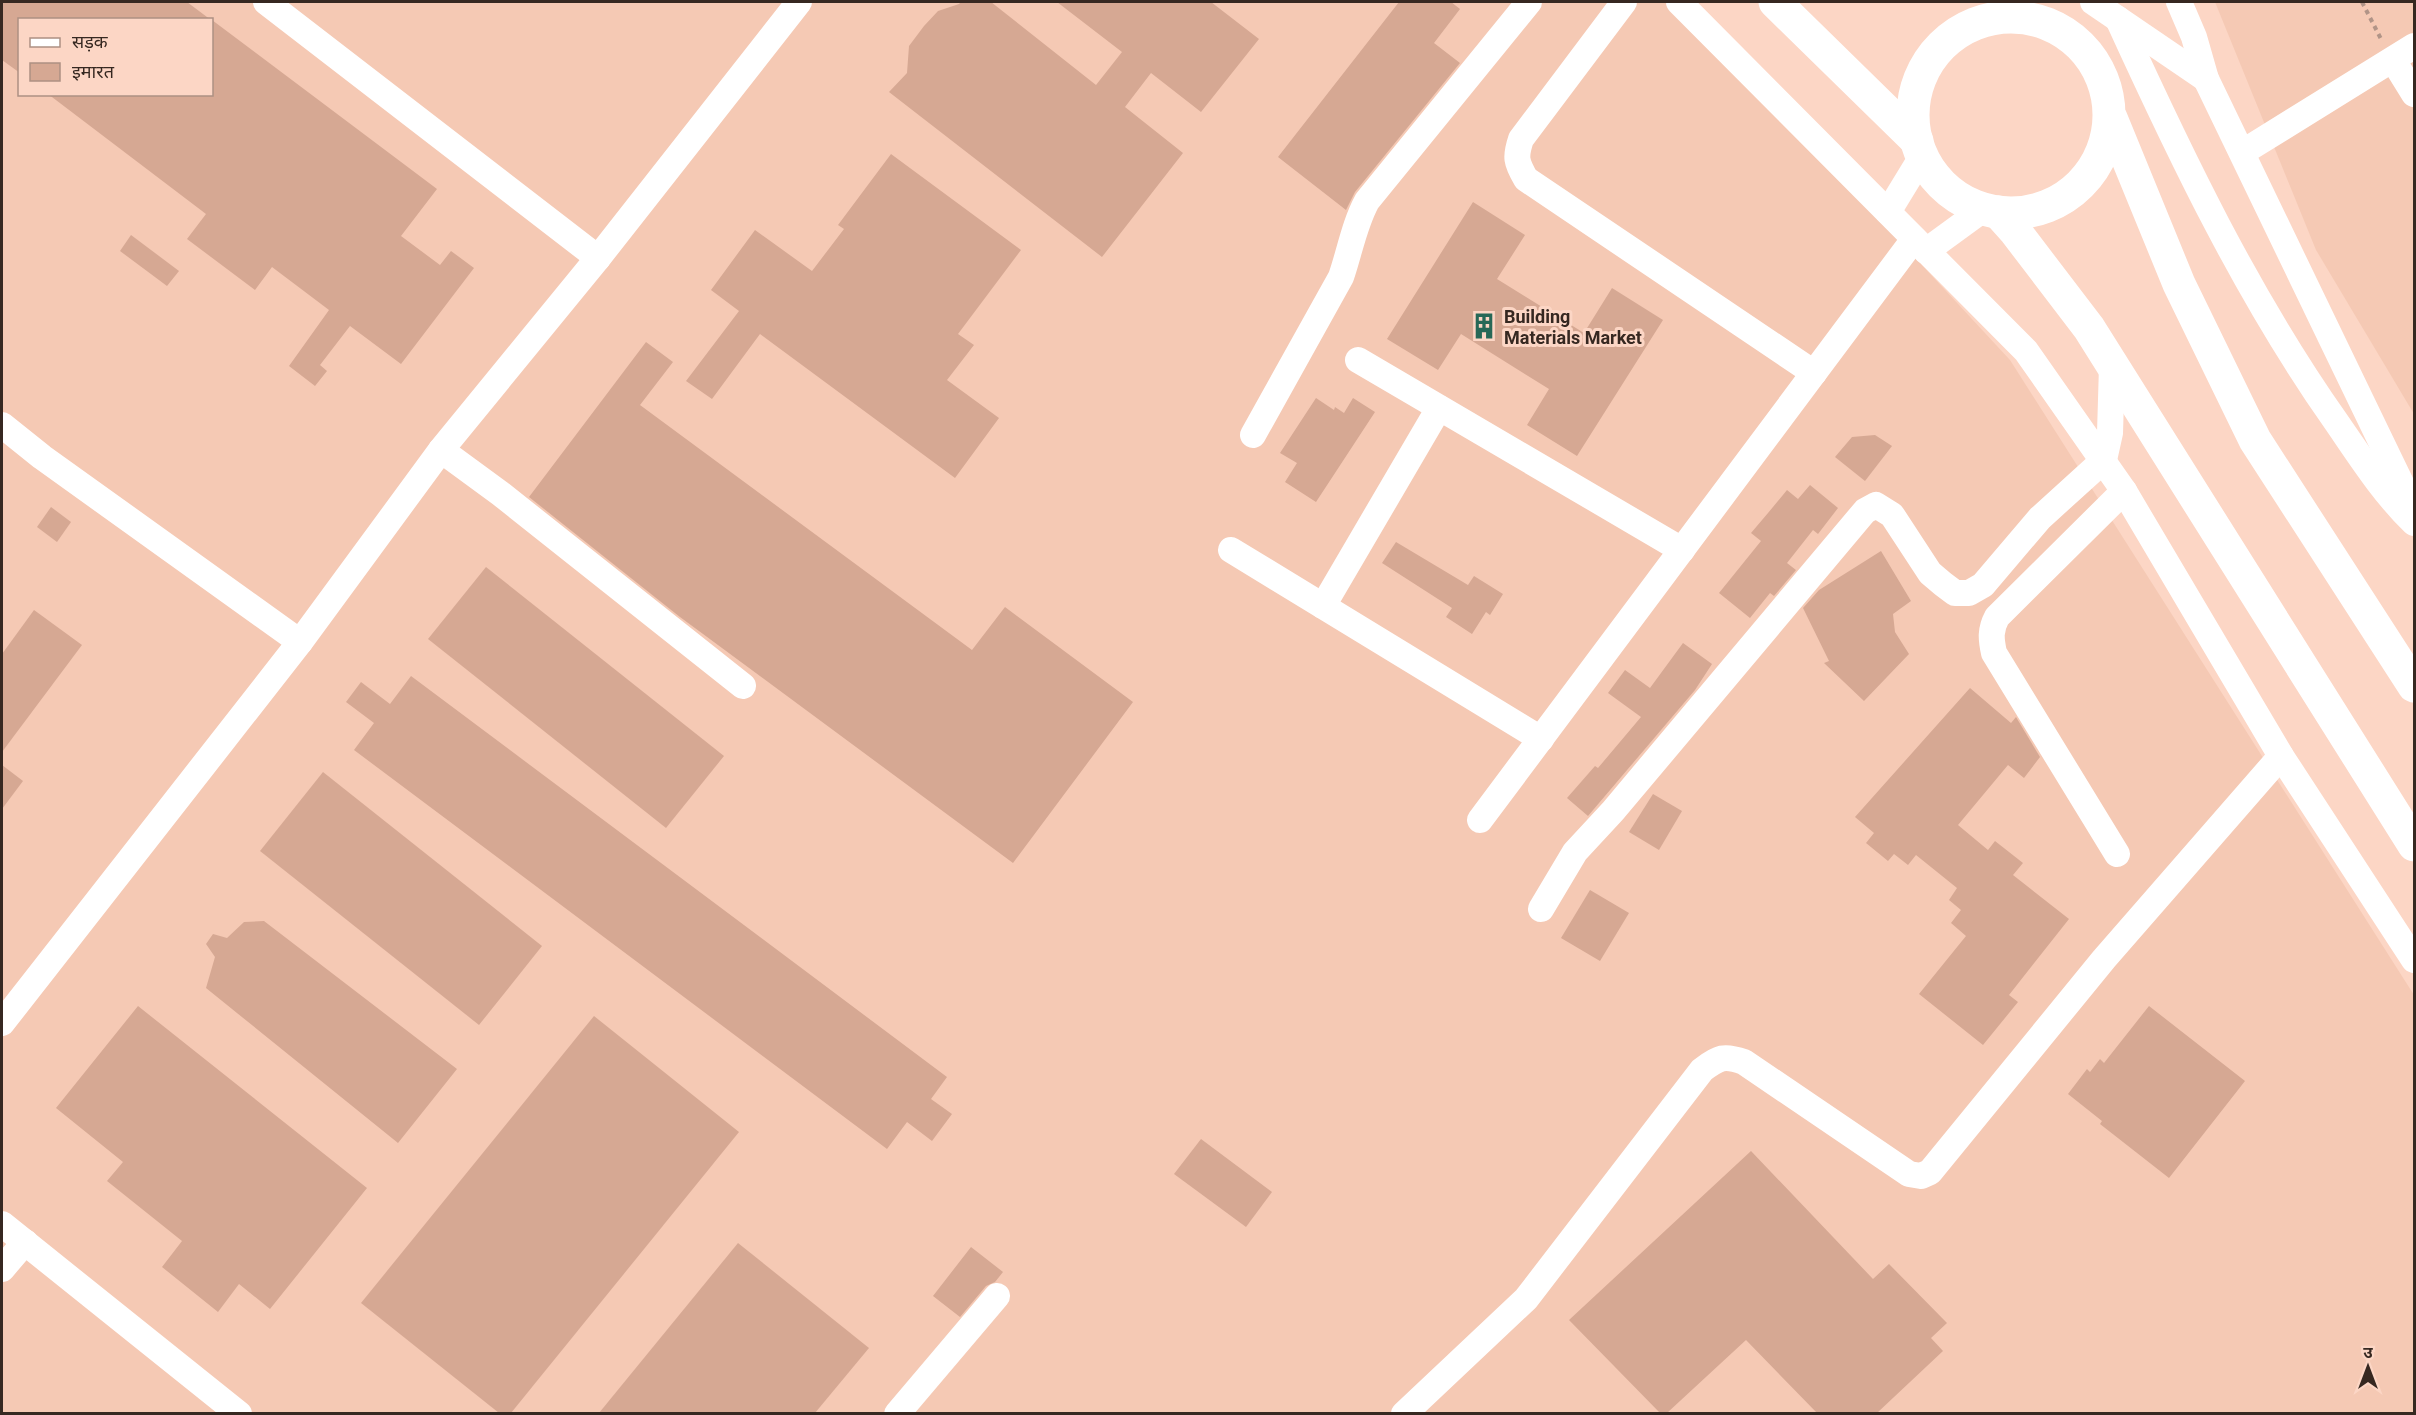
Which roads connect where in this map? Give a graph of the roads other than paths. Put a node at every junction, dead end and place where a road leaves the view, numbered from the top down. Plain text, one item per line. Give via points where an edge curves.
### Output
1 (266, 2) edge
2 (800, 2) edge
3 (1529, 2) edge
4 (1624, 2) edge
5 (1679, 2) edge
6 (1775, 2) edge
7 (2092, 2) edge
8 (2179, 2) edge
9 (2024, 10) edge
10 (2118, 19) junction
11 (2415, 46) edge
12 (2393, 60) junction
13 (2206, 79) junction
14 (2415, 94) edge
15 (2111, 118) junction
16 (1919, 149) junction
17 (2243, 152) junction
18 (1991, 210) junction
19 (1888, 212) junction
20 (1920, 245) junction
21 (598, 258) junction
22 (1358, 360) dead end
23 (2112, 366) junction
24 (1814, 373) junction
25 (1439, 408) junction
26 (2, 425) edge
27 (1253, 435) dead end
28 (441, 450) junction
29 (2104, 460) junction
30 (2124, 491) junction
31 (2415, 510) edge
32 (2415, 523) edge
33 (1232, 550) dead end
34 (1682, 550) junction
35 (1323, 606) junction
36 (300, 642) junction
37 (2402, 657) edge
38 (743, 686) dead end
39 (2415, 686) edge
40 (1541, 739) junction
41 (2281, 756) junction
42 (1480, 820) dead end
43 (2415, 845) edge
44 (2117, 854) dead end
45 (1541, 909) dead end
46 (2415, 960) edge
47 (2, 1023) edge
48 (2, 1224) edge
49 (25, 1242) junction
50 (2, 1269) edge
51 (997, 1296) dead end
52 (239, 1413) edge
53 (897, 1413) edge
54 (1404, 1413) edge

1 - 21 street
2 - 21 street
3 - 27 street via 1367,201 1357,220 1341,277
4 - 24 street via 1521,139 1516,154 1519,166 1526,179
5 - 19 street
6 - 16 main road
7 - 10 street
8 - 13 street
9 - 15 main road via 2080,43 2109,94
9 - 16 main road via 1977,21 1937,47 1914,90 1912,123
10 - 13 street
10 - 32 street via 2181,156 2244,278 2321,401 2394,504
11 - 12 street
12 - 14 street
12 - 17 street
13 - 17 street
15 - 18 main road via 2106,146 2076,190 2039,210
15 - 37 main road via 2178,284 2254,440
16 - 18 main road via 1949,192
16 - 19 street
17 - 31 street
18 - 20 street
18 - 23 main road via 2015,231 2089,328
19 - 20 street
20 - 24 street
20 - 29 street via 2026,351
21 - 28 street
22 - 25 street
23 - 29 street via 2110,433
23 - 43 main road
24 - 34 street
25 - 34 street
25 - 35 street
26 - 36 street
28 - 36 street
28 - 38 street
29 - 30 street
29 - 45 street via 2040,518 1983,585 1969,593 1955,592 1930,573 1892,515 1876,505 1865,511 1575,852
30 - 41 street
30 - 44 street via 1997,617 1991,639 1994,653
33 - 35 street
34 - 40 street
35 - 40 street
36 - 47 street
37 - 39 main road
40 - 42 street
41 - 46 street
41 - 54 street via 2104,959 1930,1172 1921,1176 1909,1174 1744,1062 1729,1057 1716,1059 1702,1070 1526,1299
48 - 49 street
49 - 50 street
49 - 52 street
51 - 53 street

